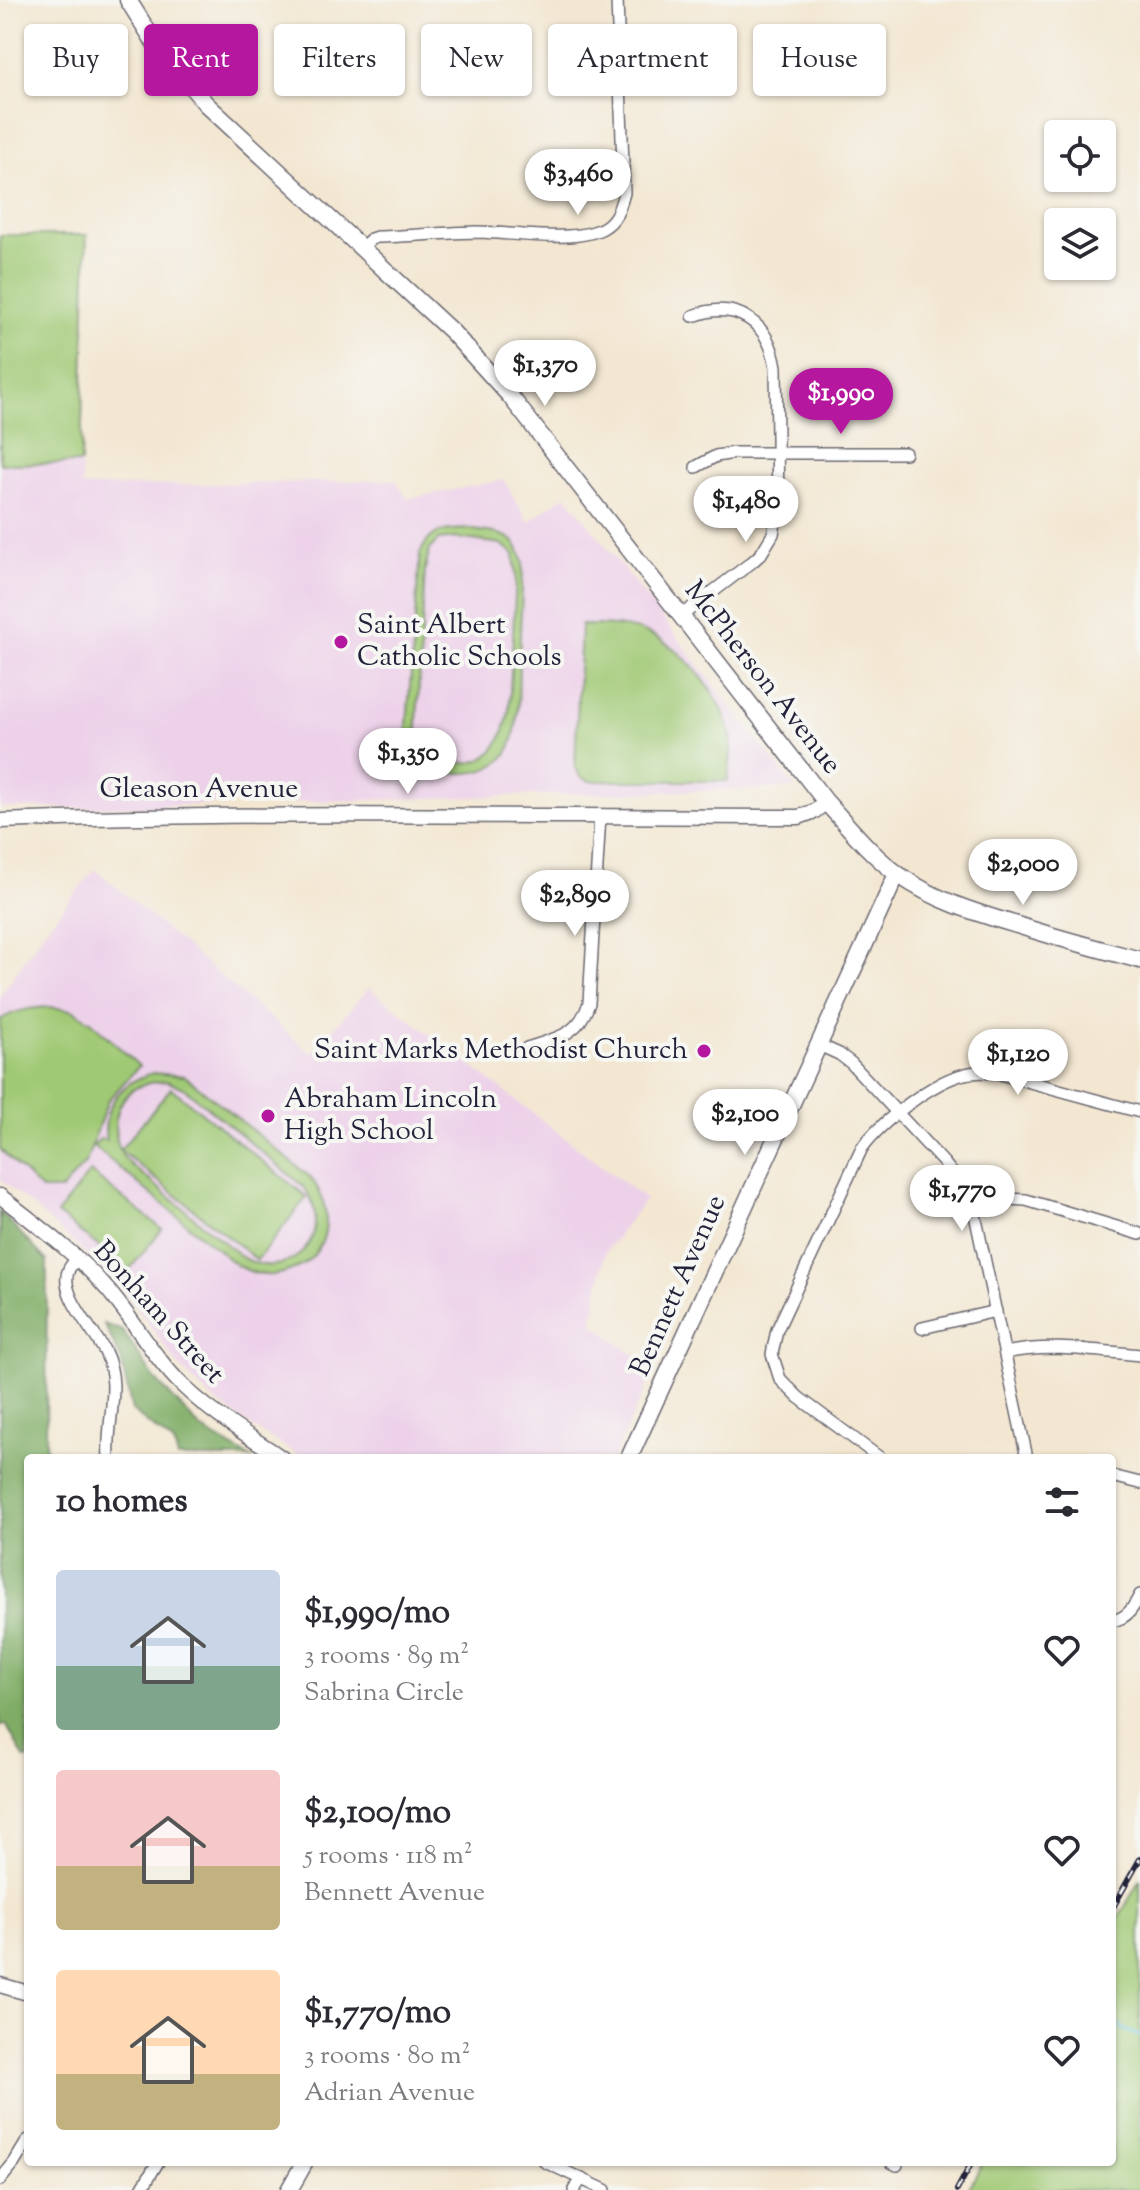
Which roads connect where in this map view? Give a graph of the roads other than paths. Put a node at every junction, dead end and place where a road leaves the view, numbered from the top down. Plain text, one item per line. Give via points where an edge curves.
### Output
1 (128, 0) edge
2 (617, 0) edge
3 (361, 248) junction
4 (693, 316) dead end
5 (777, 453) junction
6 (905, 453) dead end
7 (696, 467) dead end
8 (681, 616) junction
9 (826, 802) junction
10 (600, 815) junction
11 (0, 821) edge
12 (897, 874) junction
13 (1140, 960) edge
14 (819, 1045) junction
15 (527, 1048) dead end
16 (1140, 1112) edge
17 (898, 1113) junction
18 (0, 1196) edge
19 (975, 1207) junction
20 (1140, 1234) edge
21 (77, 1259) junction
22 (996, 1311) junction
23 (922, 1328) dead end
24 (1005, 1353) junction
25 (1140, 1355) edge
26 (109, 1454) edge
27 (276, 1454) edge
28 (631, 1454) edge
29 (875, 1454) edge
30 (1026, 1454) edge
31 (1116, 1477) edge
32 (1140, 1483) edge
33 (1140, 1595) edge
34 (1116, 1620) edge
35 (0, 1985) edge
36 (24, 1992) edge
37 (24, 2147) edge
38 (156, 2166) edge
39 (303, 2166) edge
40 (553, 2166) edge
41 (581, 2179) junction
42 (0, 2180) edge
43 (141, 2190) edge
44 (289, 2190) edge
45 (574, 2190) edge
46 (605, 2190) edge

1 - 3 main road, McPherson Avenue via 155,43 206,104
2 - 3 street via 624,193 612,222 589,234 377,237
3 - 8 main road, McPherson Avenue via 477,357
4 - 5 street via 713,310 743,314 768,340 776,367
5 - 6 street
5 - 7 street via 724,454
5 - 8 street via 777,517 768,544
8 - 9 main road, McPherson Avenue
9 - 10 street, Gleason Avenue via 799,817
9 - 12 main road, McPherson Avenue
10 - 11 street, Gleason Avenue
10 - 15 street via 585,1016 568,1033
12 - 13 main road, McPherson Avenue via 925,892 990,917
12 - 14 main road, Bennett Avenue
14 - 17 street via 851,1063
14 - 28 main road, Bennett Avenue
16 - 17 street via 973,1072 954,1077
17 - 19 street via 962,1183
17 - 29 street via 862,1148 777,1330 772,1354 780,1379 798,1397
18 - 21 street, Bonham Street
19 - 20 street via 1026,1200
19 - 22 street
21 - 26 street via 68,1270 67,1283 79,1313 105,1351 114,1382
21 - 27 street, Bonham Street via 185,1388
22 - 23 street
22 - 24 street
24 - 25 street via 1050,1347
24 - 30 street
31 - 32 street
33 - 34 street via 1132,1610
35 - 36 street
37 - 42 street
38 - 43 street
39 - 44 main road
40 - 41 street
41 - 45 street
41 - 46 street

